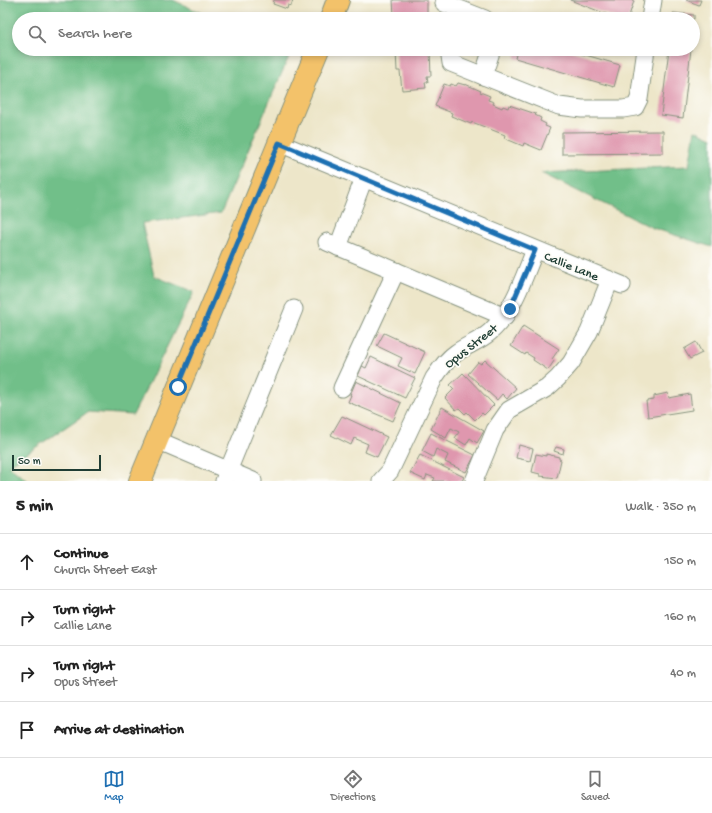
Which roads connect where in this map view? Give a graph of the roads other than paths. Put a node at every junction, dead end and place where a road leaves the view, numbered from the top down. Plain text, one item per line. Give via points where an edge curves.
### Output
1 (338, 0) edge
2 (653, 0) edge
3 (444, 8) edge
4 (334, 12) edge
5 (459, 12) edge
6 (651, 12) edge
7 (315, 56) edge
8 (450, 56) edge
9 (490, 56) edge
10 (645, 56) edge
11 (483, 76) junction
12 (279, 143) junction
13 (364, 178) junction
14 (535, 250) junction
15 (396, 271) junction
16 (294, 309) dead end
17 (505, 316) junction
18 (342, 388) dead end
19 (157, 440) junction
20 (226, 475) edge
21 (140, 481) edge
22 (253, 481) edge
23 (381, 481) edge
24 (474, 481) edge

1 - 4 main road
2 - 6 street
3 - 5 street
7 - 12 main road
8 - 11 street via 451,63
9 - 11 street
10 - 11 street via 639,100 635,107 623,109 559,106
12 - 13 street, Callie Lane
12 - 19 main road
13 - 14 street, Callie Lane
13 - 15 street via 332,245
14 - 17 street, Opus Street
14 - 24 street, Callie Lane via 616,283 571,363 547,388 509,410 496,430
15 - 17 street
15 - 18 street
16 - 20 street
17 - 23 street, Opus Street via 488,334 456,353 440,369 390,471
19 - 20 street
19 - 21 main road
20 - 22 street

